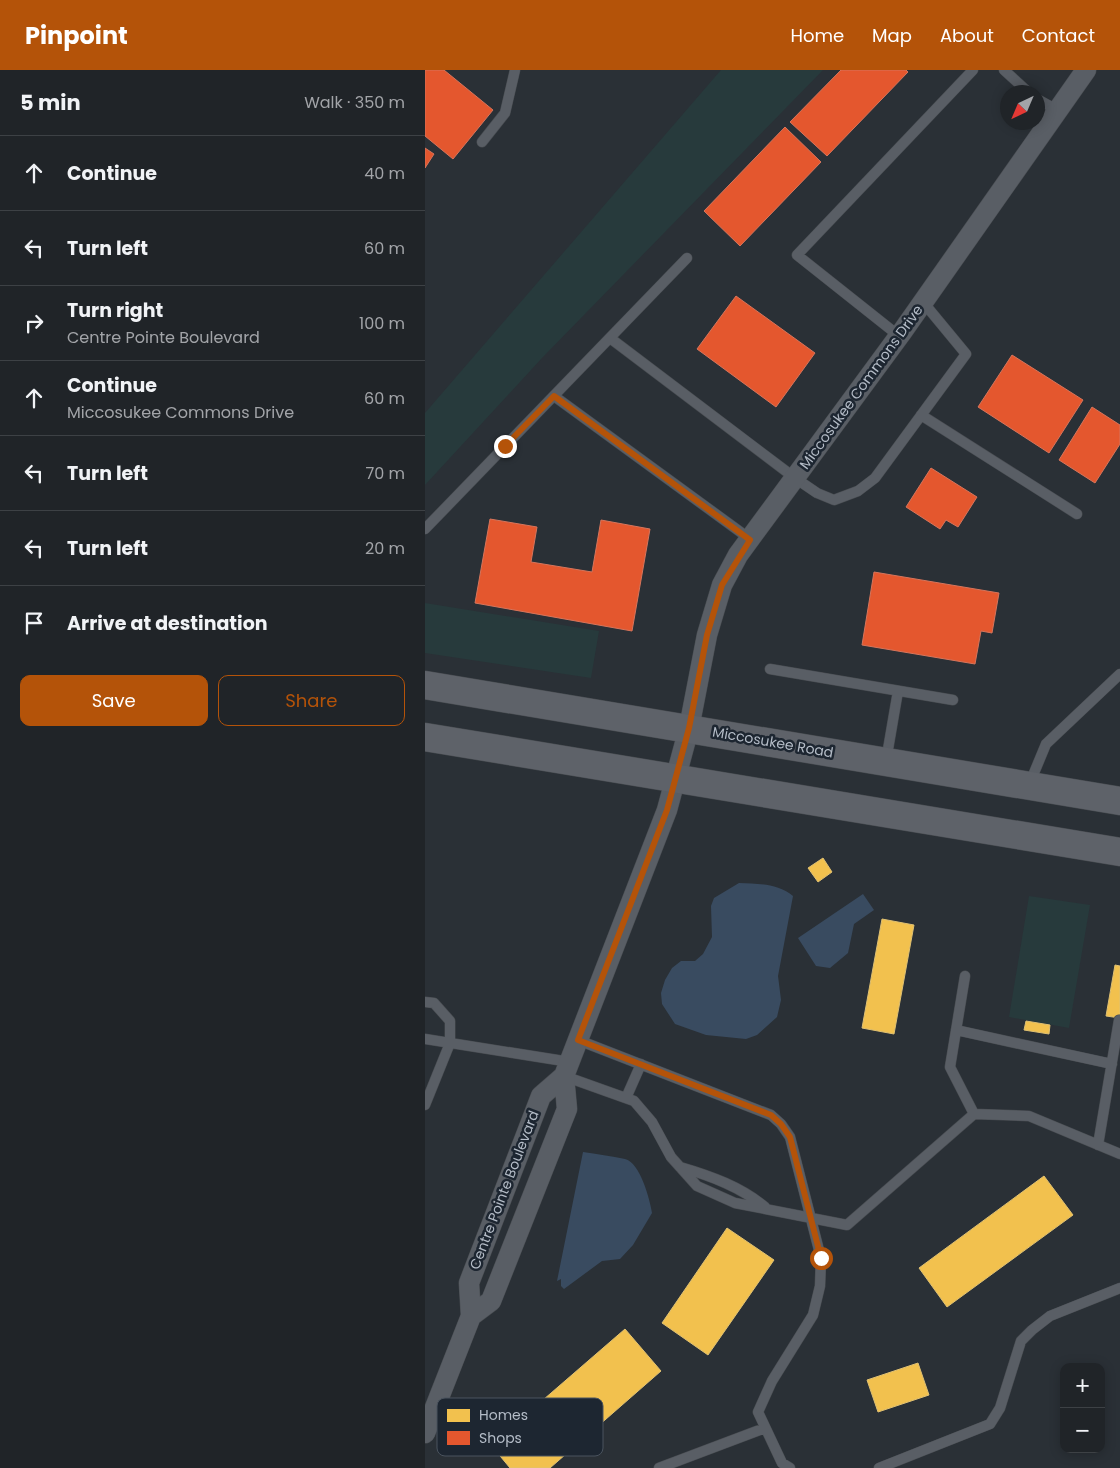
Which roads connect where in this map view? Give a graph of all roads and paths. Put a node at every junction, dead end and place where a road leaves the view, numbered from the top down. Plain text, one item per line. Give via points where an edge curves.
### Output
1 (515, 70) edge
2 (973, 70) edge
3 (1004, 70) edge
4 (1086, 70) edge
5 (1020, 85) edge
6 (1045, 103) edge
7 (1057, 110) junction
8 (482, 142) dead end
9 (687, 258) dead end
10 (923, 302) junction
11 (899, 336) junction
12 (610, 338) junction
13 (554, 396) junction
14 (921, 415) junction
15 (795, 478) junction
16 (1077, 514) dead end
17 (425, 529) edge
18 (750, 540) junction
19 (770, 669) dead end
20 (1120, 674) edge
21 (425, 684) edge
22 (898, 690) junction
23 (953, 700) dead end
24 (689, 728) junction
25 (425, 737) edge
26 (885, 762) junction
27 (676, 778) junction
28 (1029, 786) junction
29 (1120, 802) edge
30 (1120, 852) edge
31 (965, 976) dead end
32 (425, 1002) edge
33 (1119, 1020) dead end
34 (956, 1030) junction
35 (425, 1039) edge
36 (578, 1040) junction
37 (450, 1043) junction
38 (641, 1064) junction
39 (1111, 1064) junction
40 (567, 1069) junction
41 (428, 1090) edge
42 (626, 1098) junction
43 (425, 1105) edge
44 (974, 1114) junction
45 (1098, 1145) junction
46 (1120, 1154) edge
47 (811, 1218) junction
48 (1120, 1288) edge
49 (471, 1316) junction
50 (439, 1398) edge
51 (437, 1402) edge
52 (765, 1428) junction
53 (425, 1433) edge
54 (659, 1468) edge
55 (790, 1468) edge
56 (879, 1468) edge

1 - 8 lane via 505,113
2 - 11 lane via 797,254
3 - 5 lane
4 - 7 street, Miccosukee Commons Drive
6 - 7 lane
7 - 10 street, Miccosukee Commons Drive
9 - 12 lane
10 - 11 street, Miccosukee Commons Drive
10 - 14 lane via 965,354
11 - 15 street, Miccosukee Commons Drive
12 - 13 lane
12 - 15 lane
13 - 17 lane
13 - 18 lane
14 - 15 lane via 875,478 858,491 835,500 817,493
14 - 16 lane
15 - 18 street, Miccosukee Commons Drive
18 - 24 street, Miccosukee Commons Drive via 722,585 707,635
19 - 22 lane
20 - 28 lane via 1046,744
21 - 24 street, Miccosukee Road
22 - 23 lane
22 - 26 lane
24 - 26 street, Miccosukee Road
24 - 27 street, Centre Pointe Boulevard
25 - 27 street
26 - 28 street, Miccosukee Road
27 - 30 street
27 - 36 street, Centre Pointe Boulevard via 667,810
28 - 29 street, Miccosukee Road
31 - 34 lane
32 - 37 lane via 434,1003 450,1021
33 - 39 lane
34 - 39 lane
34 - 44 lane via 950,1067
35 - 37 lane
36 - 38 lane
36 - 40 street, Centre Pointe Boulevard
37 - 40 lane
37 - 41 lane
38 - 42 lane
38 - 47 lane via 771,1115 781,1124 790,1137
39 - 45 lane
40 - 42 lane
40 - 49 street, Centre Pointe Boulevard via 541,1096 469,1283
40 - 49 street, Centre Pointe Boulevard via 567,1110 491,1301
41 - 43 lane
42 - 47 lane via 635,1101 652,1122 671,1158 679,1166 749,1193 766,1208
44 - 45 lane via 1029,1116
44 - 47 lane via 847,1225
45 - 46 lane
47 - 52 lane via 821,1258 813,1315 772,1381 758,1412
48 - 56 lane via 1050,1316 1021,1341 1000,1408 990,1424
49 - 50 street, Centre Pointe Boulevard
51 - 53 street, Centre Pointe Boulevard
52 - 54 lane
52 - 55 lane via 782,1463

